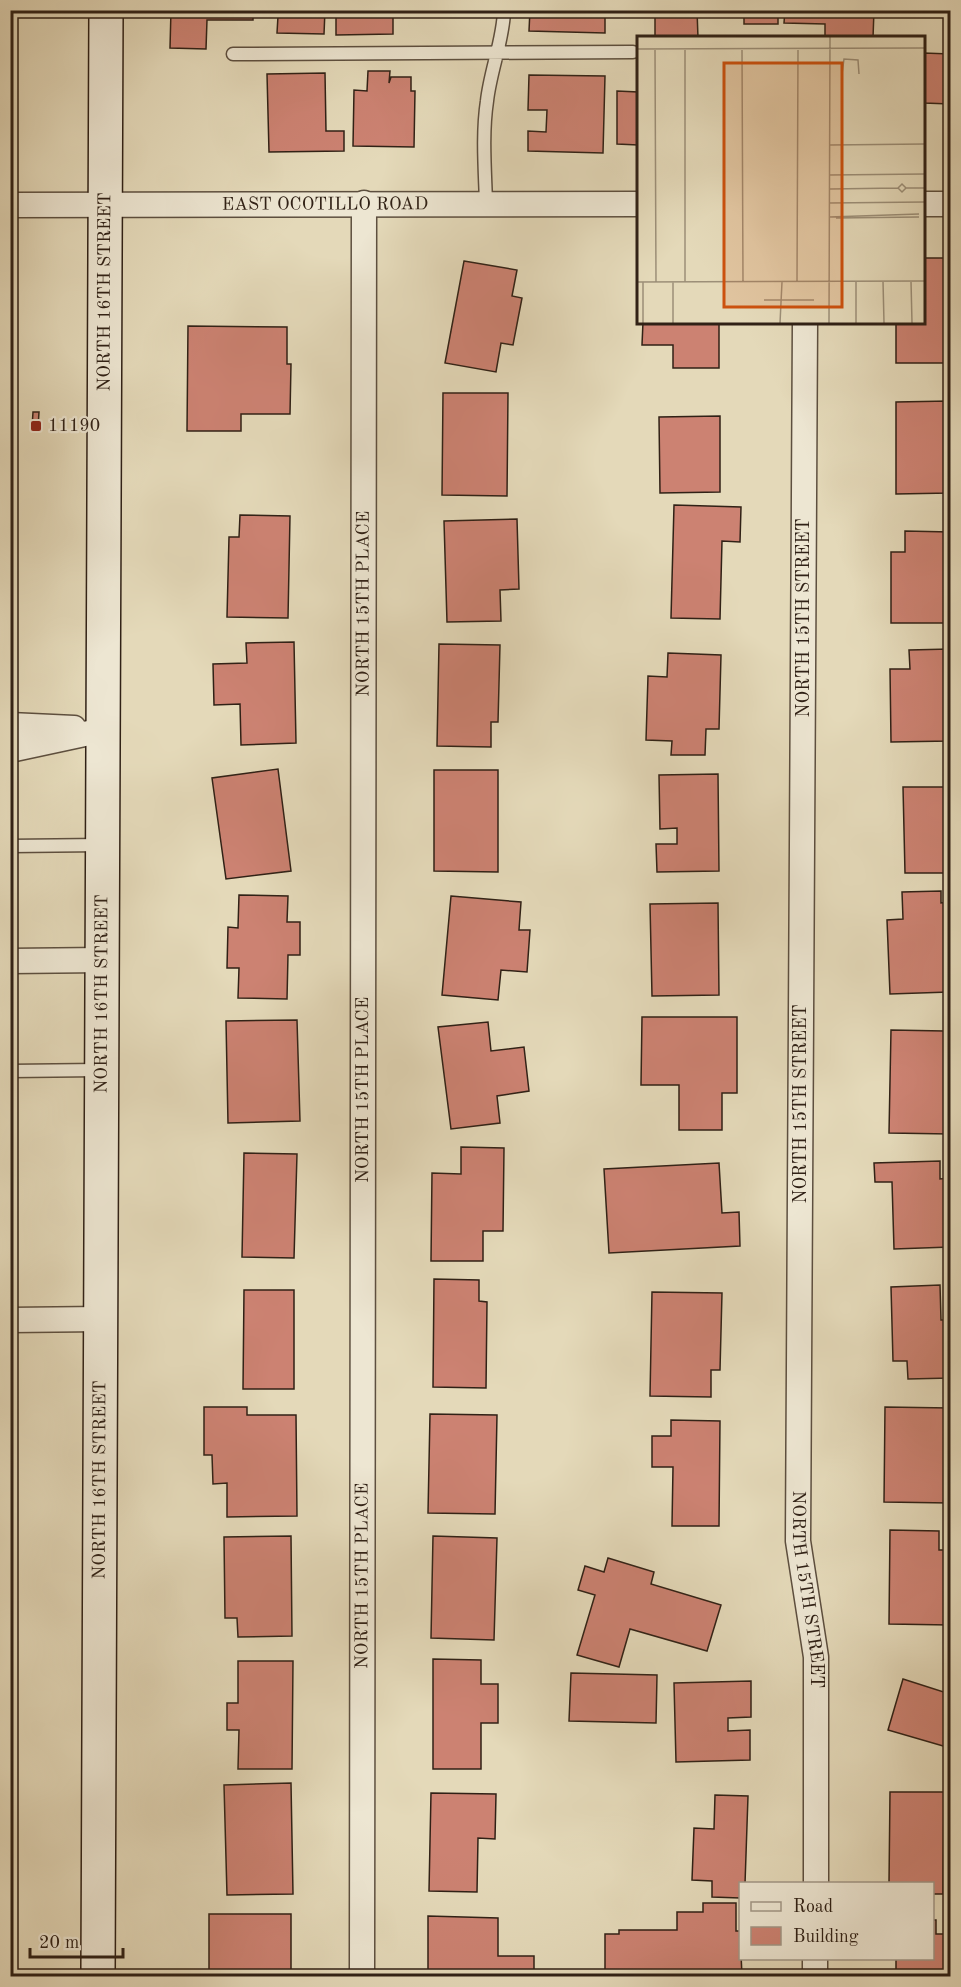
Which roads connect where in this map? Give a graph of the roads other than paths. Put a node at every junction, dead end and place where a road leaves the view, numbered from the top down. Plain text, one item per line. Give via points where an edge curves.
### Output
1 (106, 10) edge
2 (504, 10) edge
3 (495, 52) junction
4 (633, 52) dead end
5 (233, 54) dead end
6 (364, 202) junction
7 (486, 203) junction
8 (105, 204) junction
9 (637, 204) edge
10 (925, 204) edge
11 (951, 204) edge
12 (10, 205) edge
13 (805, 324) edge
14 (10, 725) edge
15 (103, 730) junction
16 (10, 750) edge
17 (103, 845) junction
18 (10, 846) edge
19 (102, 960) junction
20 (10, 961) edge
21 (103, 1070) junction
22 (10, 1071) edge
23 (101, 1319) junction
24 (10, 1320) edge
25 (816, 1882) edge
26 (815, 1960) edge
27 (98, 1977) edge
28 (362, 1977) edge
29 (815, 1977) edge

1 - 8 main road, NORTH 16TH STREET
2 - 3 lane
3 - 4 lane
3 - 5 lane
3 - 7 lane via 486,103
6 - 7 street, EAST OCOTILLO ROAD
6 - 8 street, EAST OCOTILLO ROAD
6 - 28 street, NORTH 15TH PLACE
7 - 9 street, EAST OCOTILLO ROAD
8 - 12 street, EAST OCOTILLO ROAD
8 - 15 main road, NORTH 16TH STREET
10 - 11 street
13 - 25 street, NORTH 15TH STREET via 798,1541 816,1657
14 - 15 street
15 - 16 street
15 - 17 main road, NORTH 16TH STREET
17 - 18 lane
17 - 19 main road, NORTH 16TH STREET
19 - 20 street
19 - 21 main road, NORTH 16TH STREET
21 - 22 lane
21 - 23 main road, NORTH 16TH STREET
23 - 24 street
23 - 27 main road, NORTH 16TH STREET
26 - 29 street

